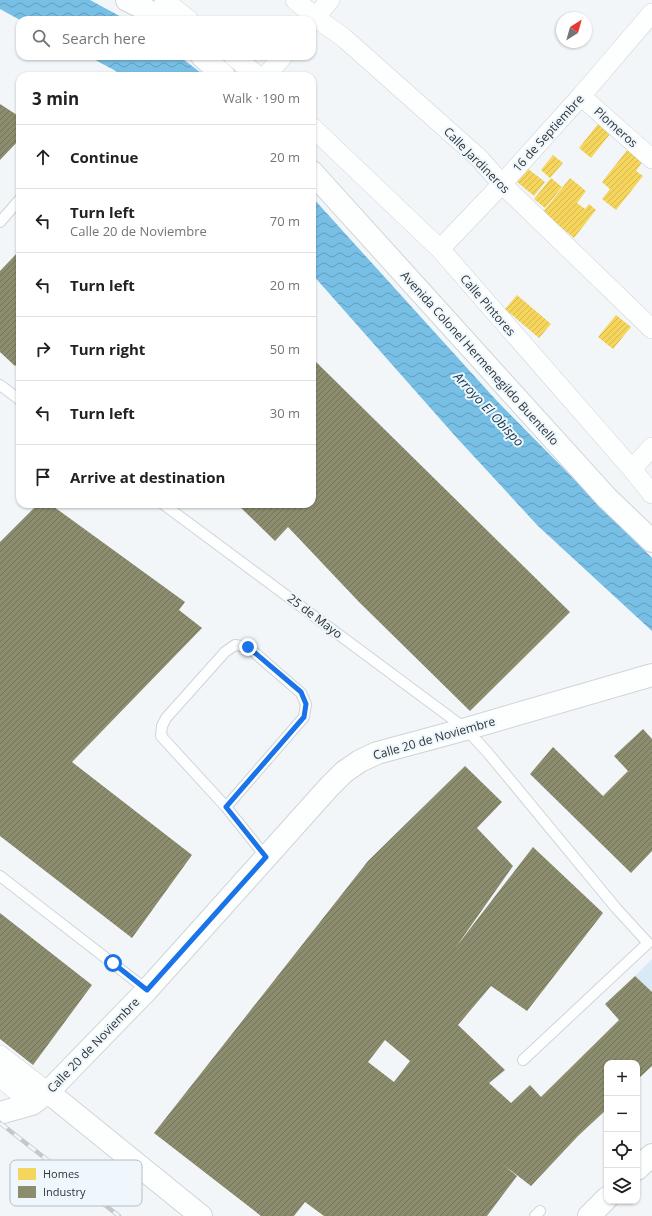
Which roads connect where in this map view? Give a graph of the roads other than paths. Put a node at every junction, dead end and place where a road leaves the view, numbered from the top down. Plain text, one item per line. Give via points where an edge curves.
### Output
1 (127, 0) edge
2 (164, 0) edge
3 (295, 0) edge
4 (330, 0) edge
5 (652, 14) edge
6 (154, 16) edge
7 (184, 16) edge
8 (311, 16) edge
9 (316, 17) edge
10 (316, 20) edge
11 (206, 60) edge
12 (238, 60) edge
13 (280, 60) edge
14 (220, 72) edge
15 (253, 72) edge
16 (269, 72) edge
17 (581, 96) junction
18 (316, 131) edge
19 (652, 159) edge
20 (316, 176) edge
21 (502, 184) junction
22 (16, 204) edge
23 (0, 222) edge
24 (440, 249) junction
25 (652, 329) edge
26 (0, 385) edge
27 (16, 397) edge
28 (652, 447) edge
29 (632, 469) junction
30 (652, 494) edge
31 (168, 508) edge
32 (652, 540) edge
33 (647, 677) edge
34 (466, 729) junction
35 (226, 807) junction
36 (266, 857) junction
37 (0, 876) edge
38 (650, 945) edge
39 (147, 990) junction
40 (0, 1055) edge
41 (522, 1060) dead end
42 (0, 1077) edge
43 (40, 1098) junction
44 (0, 1113) edge
45 (652, 1155) edge
46 (125, 1160) edge
47 (638, 1168) edge
48 (142, 1173) edge
49 (604, 1201) edge
50 (201, 1216) edge
51 (589, 1216) edge

1 - 6 street
2 - 7 street
3 - 8 street, Calle Jardineros
4 - 9 street
5 - 17 street, 16 de Septiembre
10 - 21 street, Calle Jardineros via 344,38 479,158
11 - 14 street
12 - 15 street
13 - 16 street
17 - 19 street, Plomeros
17 - 21 street, 16 de Septiembre
18 - 24 street, Calle Pintores
20 - 32 street, Avenida Colonel Hermenegildo Buentello via 608,498
21 - 24 street, 16 de Septiembre
21 - 25 street, Calle Jardineros
22 - 23 lane
24 - 29 street, Calle Pintores
26 - 27 lane
28 - 29 street
29 - 30 street, Calle Pintores
31 - 34 lane, 25 de Mayo
33 - 34 street, Calle 20 de Noviembre
34 - 36 street, Calle 20 de Noviembre via 377,753 360,761 344,772
34 - 38 lane, 25 de Mayo
35 - 35 lane via 161,736 166,718 225,652 235,645 248,647 301,692 306,704 304,717
35 - 36 lane
36 - 39 street, Calle 20 de Noviembre
37 - 39 lane
38 - 41 lane
39 - 43 street, Calle 20 de Noviembre
40 - 43 street
42 - 43 street
43 - 44 street
43 - 46 street
45 - 47 street
48 - 50 street
49 - 51 street

